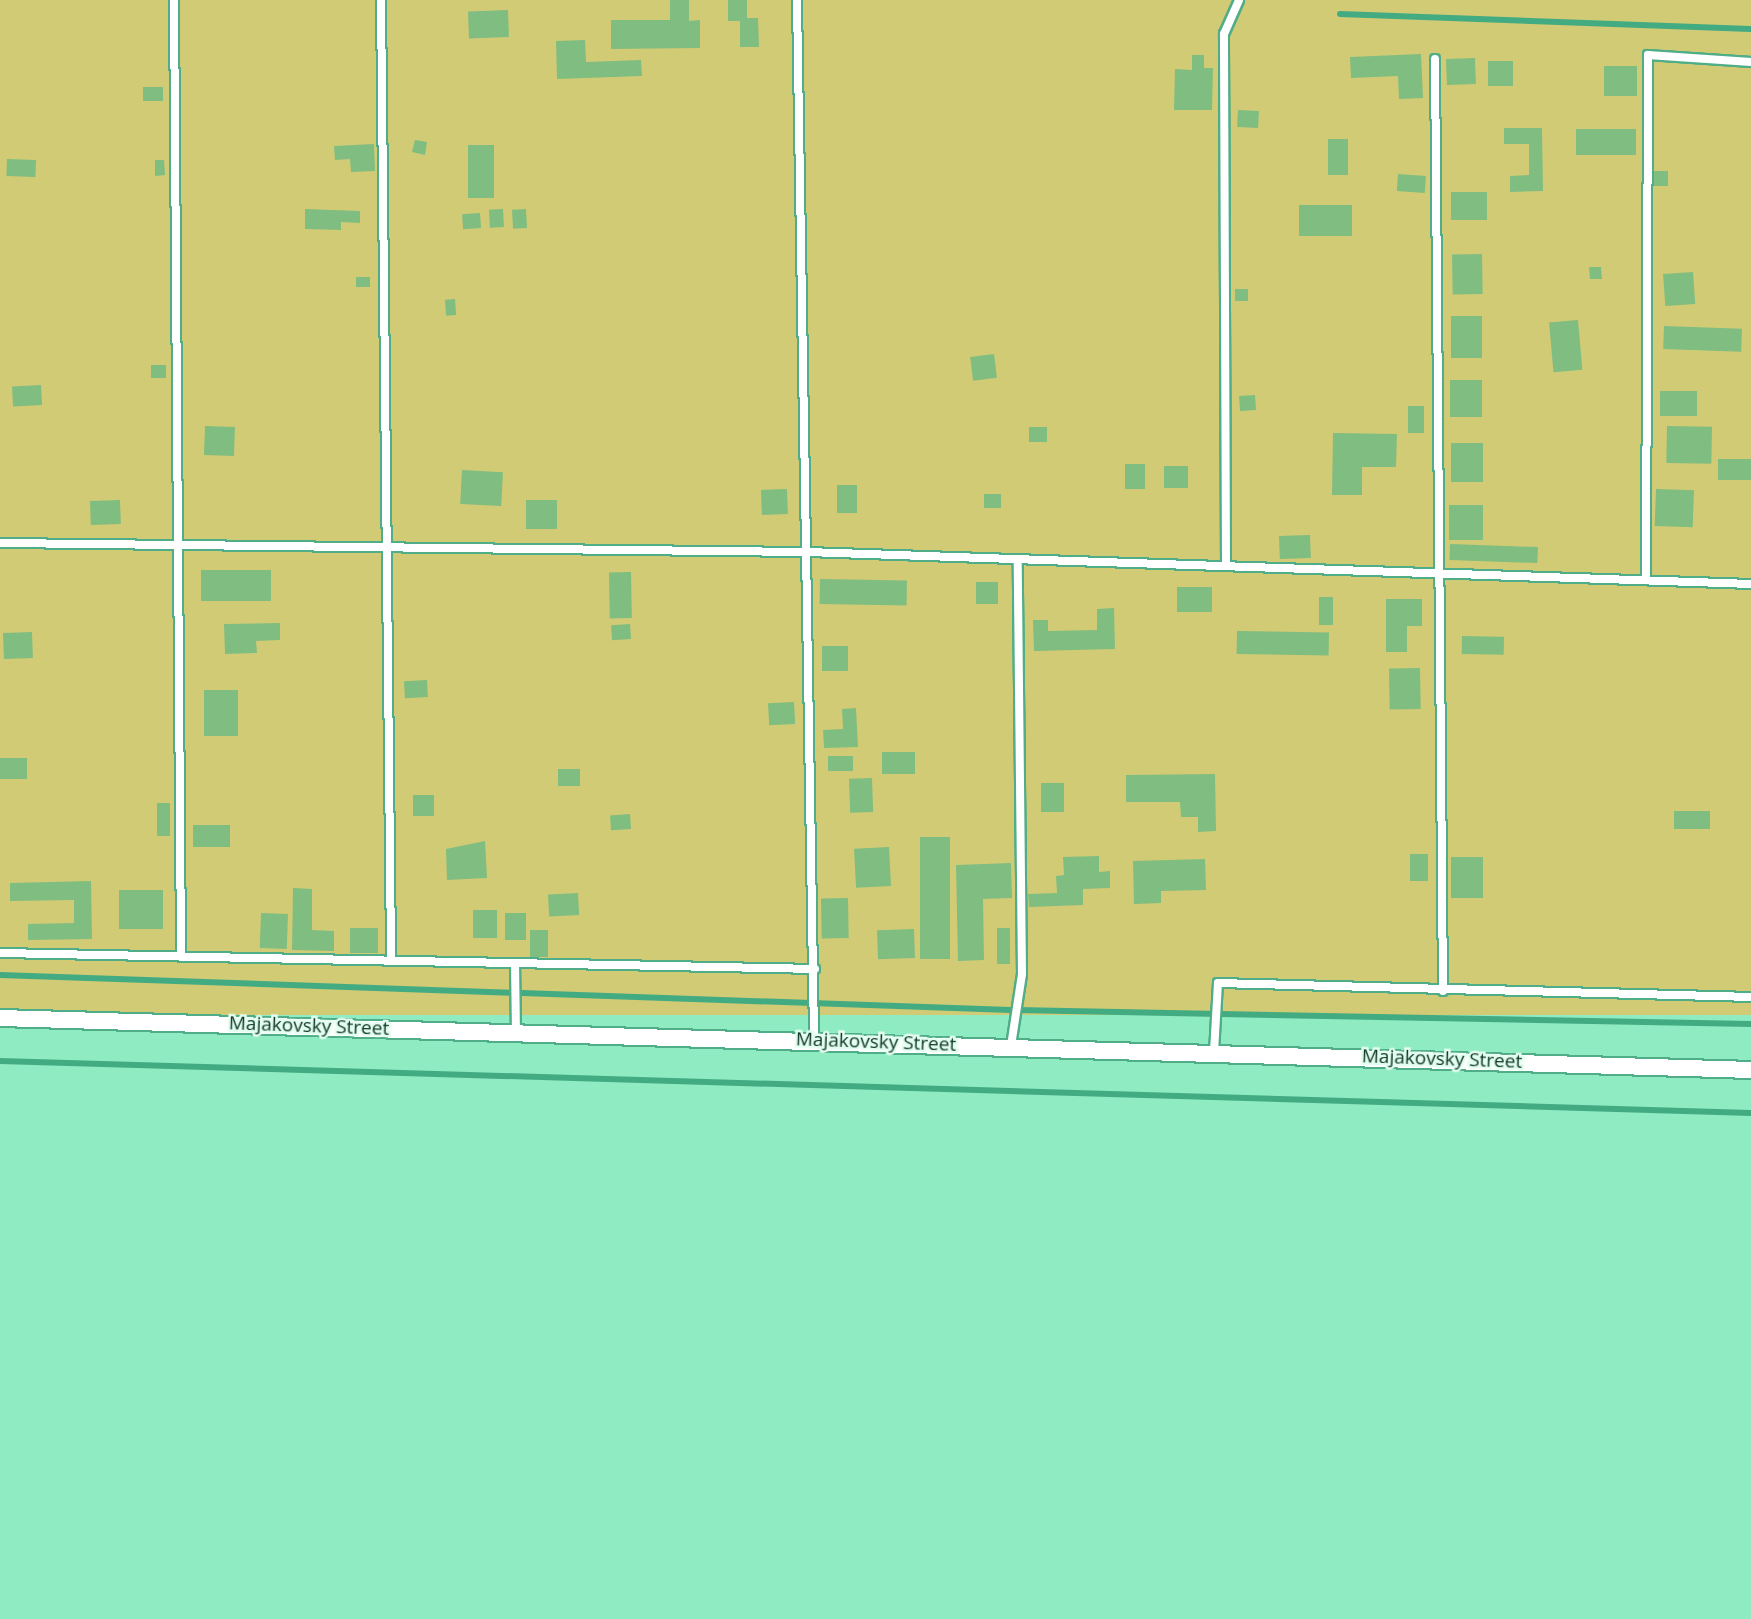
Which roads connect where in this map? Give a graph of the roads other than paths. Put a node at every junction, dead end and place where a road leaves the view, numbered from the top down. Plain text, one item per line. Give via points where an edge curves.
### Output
1 (174, 0) edge
2 (381, 0) edge
3 (797, 0) edge
4 (1239, 0) edge
5 (1435, 59) dead end
6 (1751, 62) edge
7 (0, 543) edge
8 (176, 545) junction
9 (388, 548) junction
10 (807, 552) junction
11 (1018, 559) junction
12 (1226, 566) junction
13 (1438, 573) junction
14 (1646, 580) junction
15 (1751, 584) edge
16 (0, 953) edge
17 (181, 956) junction
18 (391, 960) junction
19 (515, 963) junction
20 (815, 969) junction
21 (1443, 990) junction
22 (1751, 997) edge
23 (0, 1018) edge
24 (516, 1031) junction
25 (814, 1040) junction
26 (1011, 1046) junction
27 (1214, 1052) junction
28 (1751, 1070) edge

1 - 8 lane
2 - 9 lane
3 - 10 lane
4 - 12 lane via 1224,34
5 - 13 lane
6 - 14 lane via 1648,55
7 - 8 lane
8 - 9 lane
8 - 17 lane
9 - 10 lane
9 - 18 lane
10 - 11 lane
10 - 20 lane
11 - 12 lane
11 - 26 lane via 1021,974
12 - 13 lane
13 - 14 lane
13 - 21 lane
14 - 15 lane
16 - 17 lane
17 - 18 lane
18 - 19 lane
19 - 20 lane
19 - 24 lane
20 - 25 lane
21 - 22 lane
21 - 27 lane via 1218,983
23 - 24 street, Majakovsky Street
24 - 25 street, Majakovsky Street
25 - 26 street, Majakovsky Street
26 - 27 street, Majakovsky Street
27 - 28 street, Majakovsky Street

